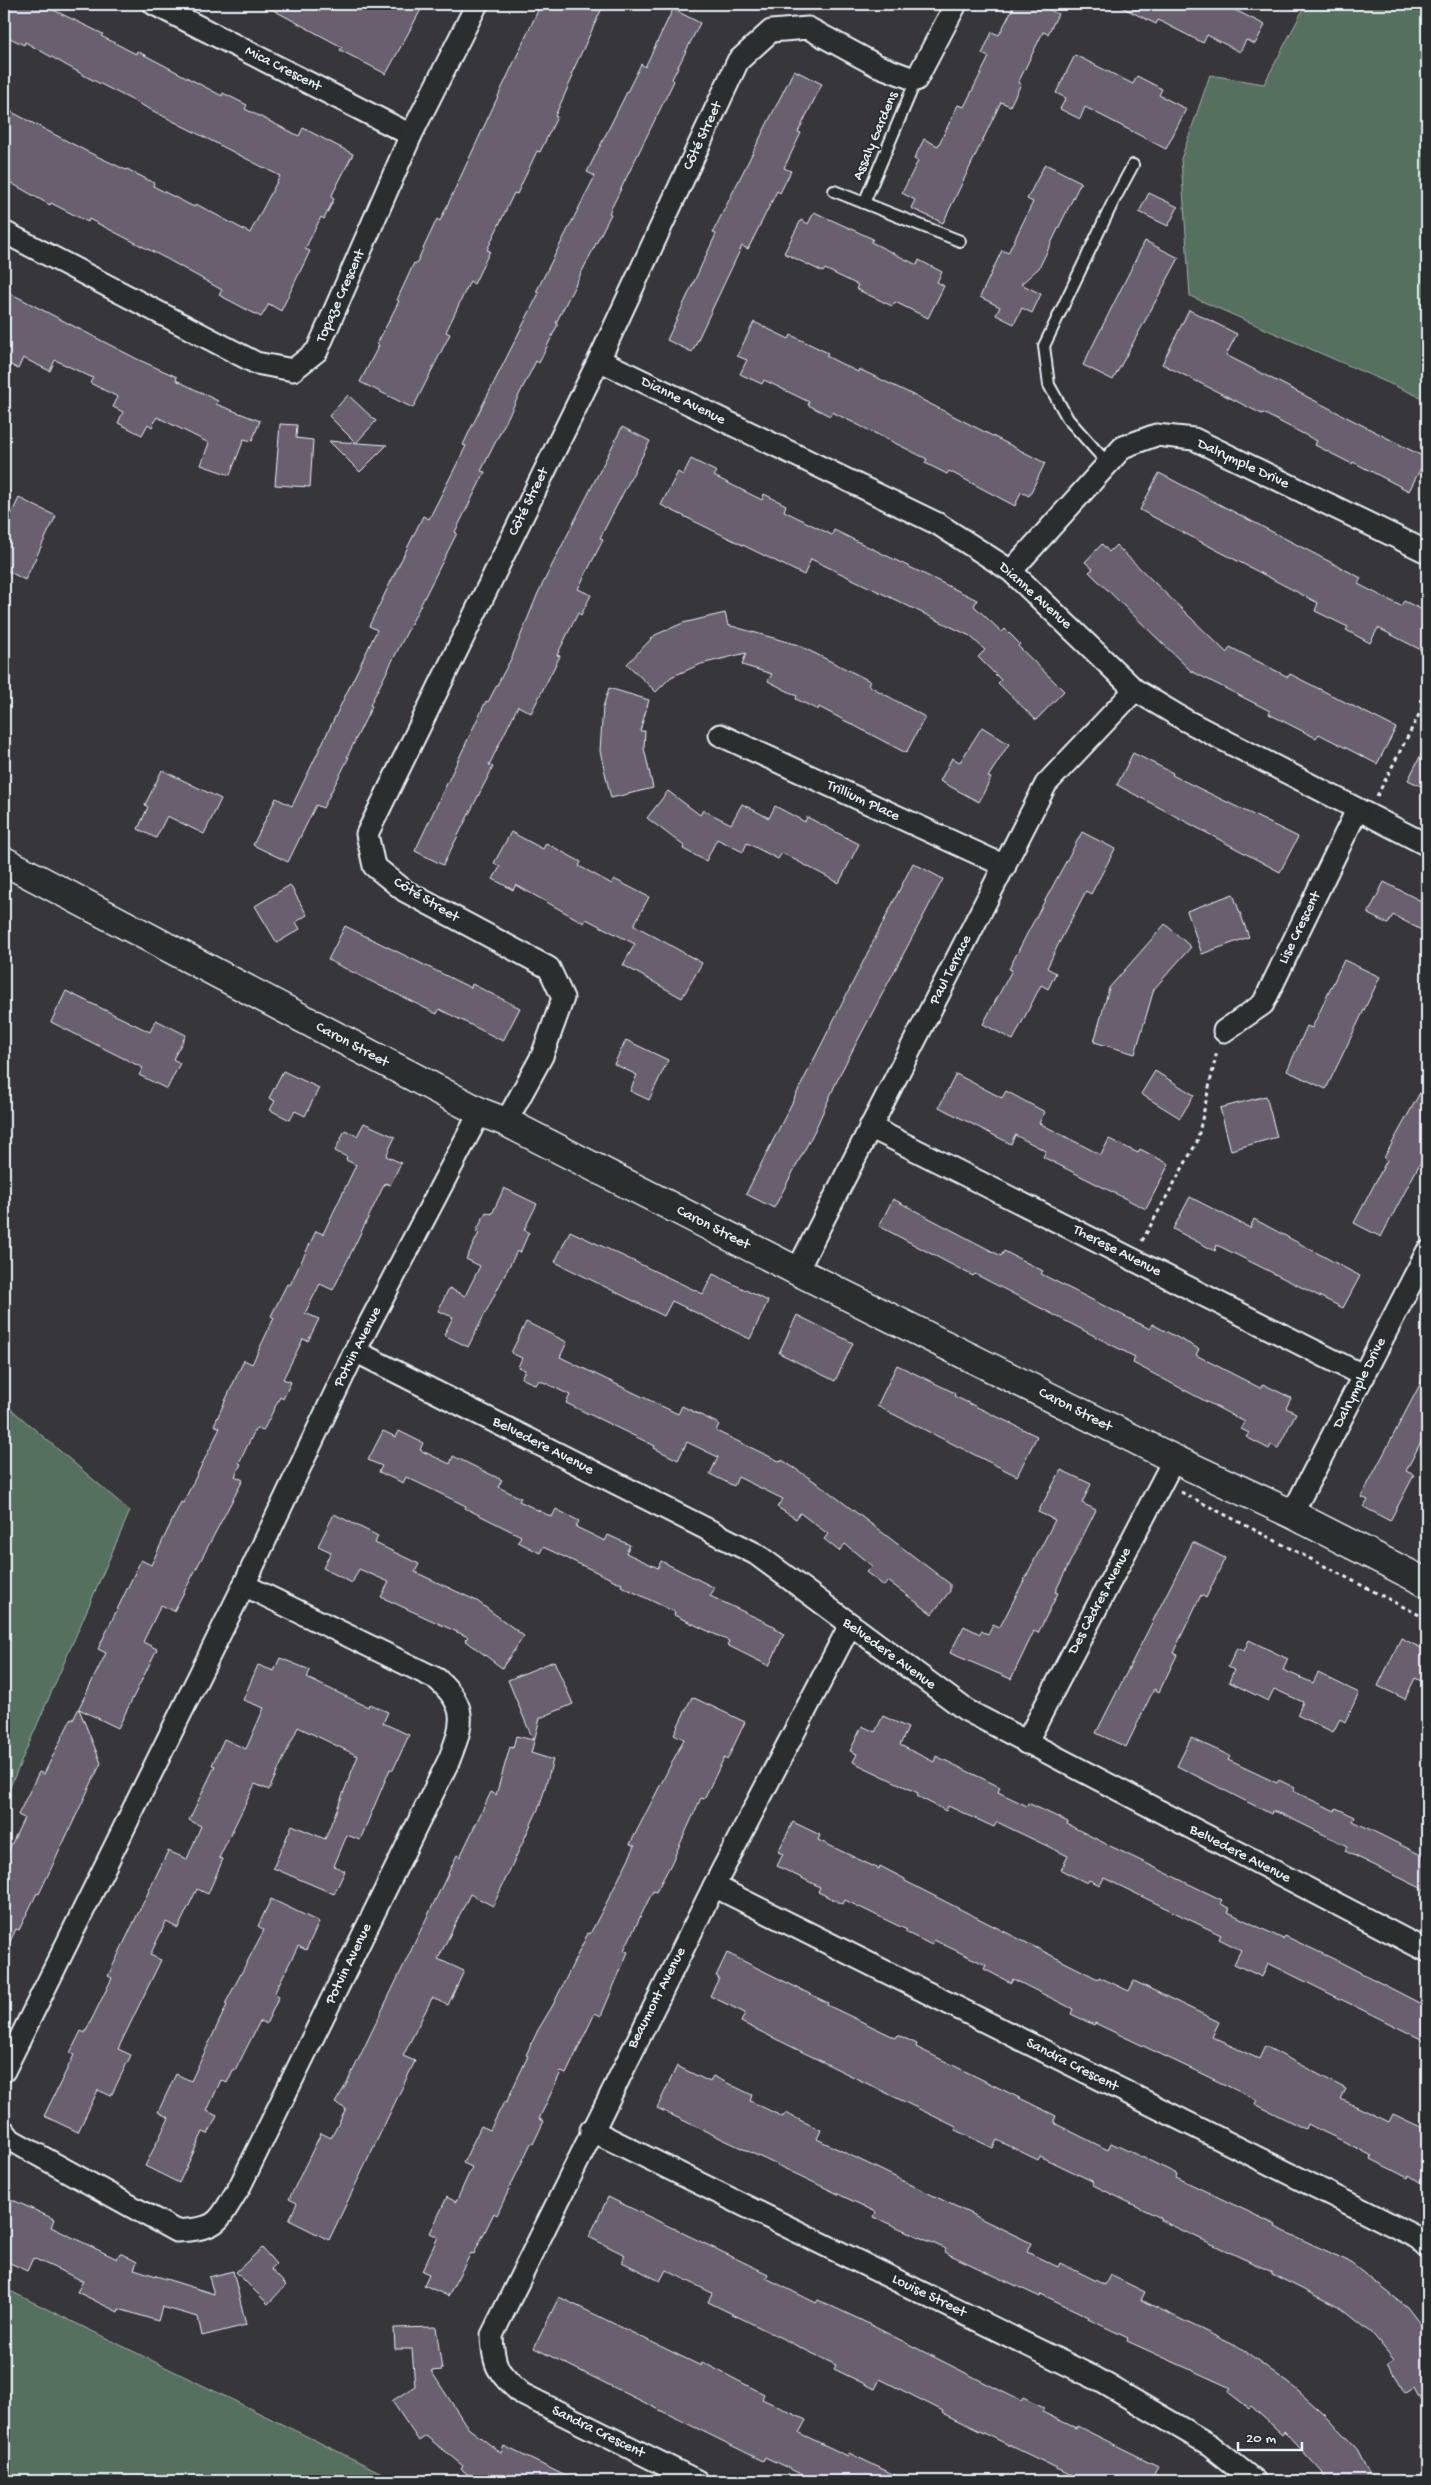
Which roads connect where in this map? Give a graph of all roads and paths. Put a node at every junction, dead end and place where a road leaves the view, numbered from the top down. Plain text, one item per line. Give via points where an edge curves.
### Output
1 (154, 4) edge
2 (477, 4) edge
3 (956, 4) edge
4 (916, 80) junction
5 (411, 135) junction
6 (1133, 165) dead end
7 (834, 191) dead end
8 (864, 203) junction
9 (4, 232) edge
10 (960, 241) dead end
11 (599, 360) junction
12 (1109, 465) junction
13 (1427, 552) edge
14 (1010, 571) junction
15 (1135, 690) junction
16 (1427, 698) edge
17 (720, 735) dead end
18 (1362, 813) junction
19 (1427, 845) edge
20 (4, 861) edge
21 (1005, 866) junction
22 (1224, 1031) joint
23 (480, 1112) junction
24 (506, 1122) junction
25 (870, 1127) junction
26 (1427, 1252) edge
27 (1132, 1259) junction
28 (797, 1271) junction
29 (355, 1351) junction
30 (1364, 1376) junction
31 (1174, 1459) junction
32 (1292, 1514) junction
33 (1427, 1583) edge
34 (244, 1585) junction
35 (850, 1625) junction
36 (1026, 1742) junction
37 (714, 1886) junction
38 (1427, 1951) edge
39 (4, 2070) edge
40 (591, 2130) junction
41 (4, 2131) edge
42 (1427, 2247) edge
43 (503, 2377) joint
44 (697, 2481) edge
45 (1255, 2481) edge

1 - 5 street, Mica Crescent
2 - 5 street, Topaze Crescent
3 - 4 street
4 - 8 lane, Assaly Gardens
4 - 11 street, Côté Street via 876,65 808,28 772,31 738,61
5 - 9 street, Topaze Crescent via 317,351 293,370 256,363
6 - 12 lane via 1044,346 1049,385 1058,402 1068,419
7 - 8 lane, Assaly Gardens
8 - 10 lane, Assaly Gardens
11 - 14 street, Dianne Avenue via 938,524
11 - 24 street, Côté Street via 367,834 374,866 405,891 549,968 563,998 542,1056
12 - 13 street, Dalrymple Drive via 1123,447 1156,435 1194,439
12 - 14 street, Dalrymple Drive
14 - 15 street, Dianne Avenue
15 - 18 street, Dianne Avenue via 1185,720
15 - 21 street, Paul Terrace via 1046,784
16 - 18 path
17 - 21 street, Trillium Place
18 - 19 street, Dianne Avenue
18 - 22 street, Lise Crescent via 1263,1004
20 - 23 street, Caron Street
21 - 25 street, Paul Terrace
22 - 27 path via 1197,1142
23 - 24 street, Caron Street
23 - 29 street, Potvin Avenue
24 - 28 street, Caron Street
25 - 27 street, Therese Avenue
25 - 28 street, Paul Terrace
26 - 30 street, Dalrymple Drive
27 - 30 street, Therese Avenue
28 - 31 street, Caron Street
29 - 34 street, Potvin Avenue
29 - 35 street, Belvedere Avenue via 756,1554
30 - 32 street, Dalrymple Drive
31 - 32 street, Caron Street
31 - 36 street, Des Cèdres Avenue
32 - 33 street, Caron Street
34 - 39 street, Potvin Avenue
34 - 41 street, Potvin Avenue via 437,1680 453,1694 460,1712 460,1731 449,1760 239,2188 218,2222 205,2229 176,2231 11,2140
35 - 36 street, Belvedere Avenue via 966,1710
35 - 37 street, Beaumont Avenue
36 - 38 street, Belvedere Avenue
37 - 40 street, Beaumont Avenue
37 - 42 street, Sandra Crescent via 1418,2238
40 - 43 street, Beaumont Avenue via 492,2334 493,2358
40 - 45 street, Louise Street via 1097,2379 1210,2445
43 - 44 street, Sandra Crescent via 522,2394

